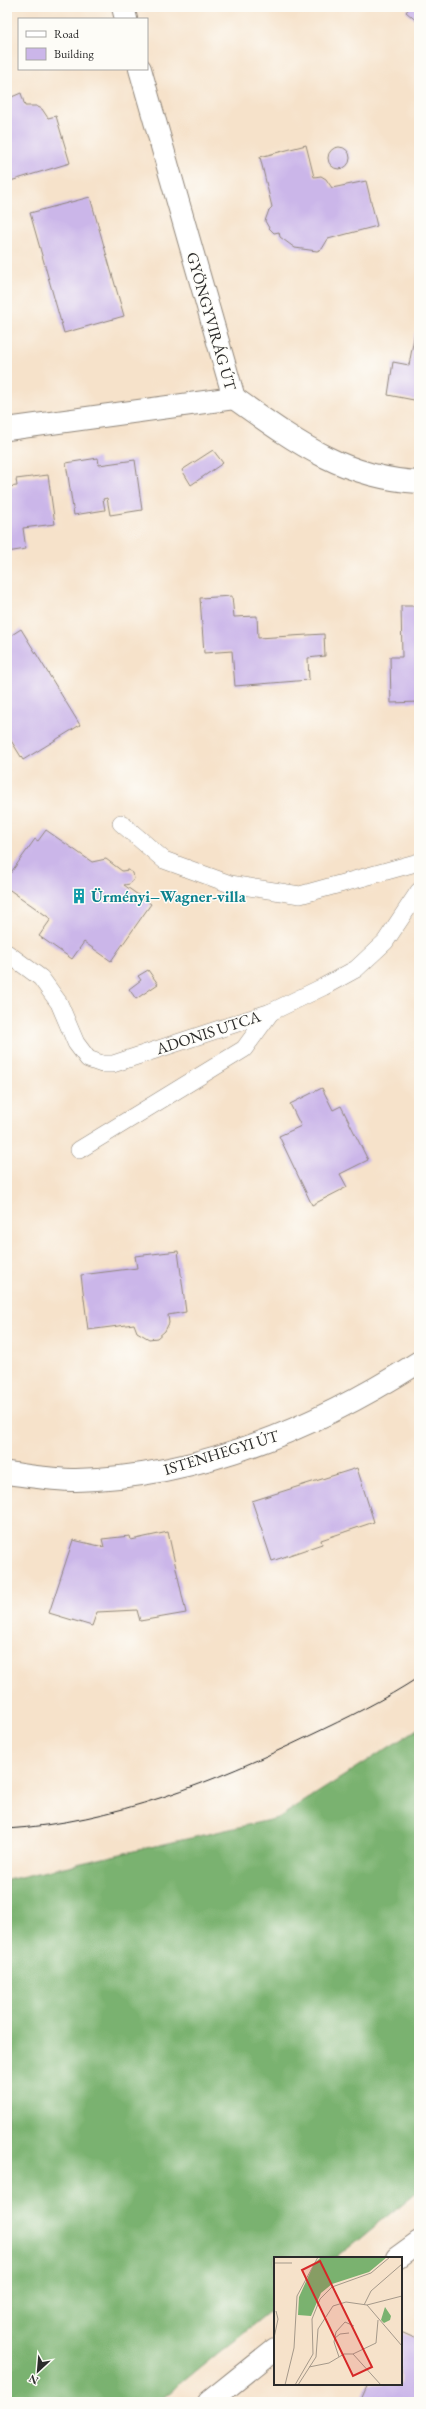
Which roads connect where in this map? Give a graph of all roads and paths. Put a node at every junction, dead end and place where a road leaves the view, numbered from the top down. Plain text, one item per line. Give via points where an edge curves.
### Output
1 (122, 7) edge
2 (126, 18) edge
3 (140, 70) edge
4 (234, 398) junction
5 (7, 430) edge
6 (419, 482) edge
7 (121, 823) dead end
8 (419, 862) edge
9 (419, 892) edge
10 (7, 953) edge
11 (271, 1012) junction
12 (79, 1150) dead end
13 (419, 1362) edge
14 (7, 1473) edge
15 (419, 2242) edge
16 (398, 2257) edge
17 (274, 2350) edge
18 (209, 2402) edge

1 - 2 street
3 - 4 street, GYÖNGYVIRÁG ÚT
4 - 5 street, GYÖNGYVIRÁG ÚT
4 - 6 street via 297,443 328,460 361,471
7 - 8 lane via 164,860 230,884 300,895
9 - 11 lane, ADONIS UTCA via 385,942 356,969 323,988
10 - 11 lane, ADONIS UTCA via 41,978 59,1003 76,1043 88,1059 102,1064 113,1064
11 - 12 lane via 244,1050
13 - 14 street, ISTENHEGYI ÚT via 317,1419 247,1448 175,1468 143,1475 75,1480
15 - 16 street
17 - 18 street

